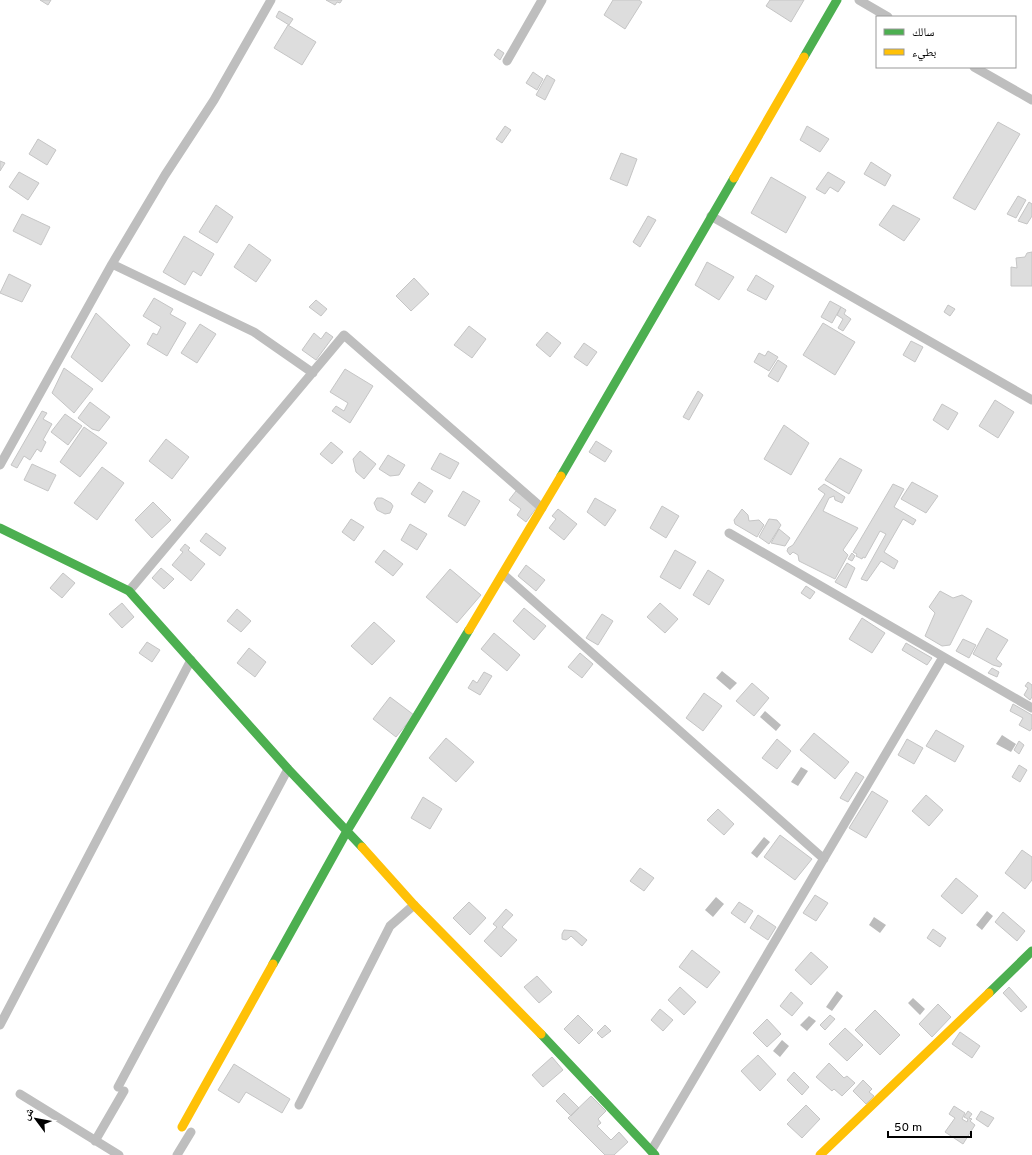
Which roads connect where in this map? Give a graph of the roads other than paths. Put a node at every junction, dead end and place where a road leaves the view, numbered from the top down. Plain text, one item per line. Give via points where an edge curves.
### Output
1 (271, 0) edge
2 (542, 0) edge
3 (836, 0) edge
4 (859, 0) edge
5 (886, 16) edge
6 (507, 61) dead end
7 (976, 68) edge
8 (1032, 100) edge
9 (711, 216) junction
10 (112, 264) junction
11 (313, 373) junction
12 (1032, 400) edge
13 (0, 465) edge
14 (542, 508) junction
15 (0, 528) edge
16 (729, 533) dead end
17 (502, 574) junction
18 (129, 590) junction
19 (943, 657) junction
20 (191, 660) junction
21 (1032, 708) edge
22 (288, 769) junction
23 (347, 831) junction
24 (824, 859) junction
25 (414, 905) junction
26 (1032, 951) edge
27 (0, 1025) edge
28 (20, 1094) dead end
29 (299, 1105) dead end
30 (182, 1127) dead end
31 (191, 1132) dead end
32 (95, 1141) junction
33 (653, 1153) edge
34 (118, 1155) edge
35 (177, 1155) edge
36 (820, 1155) edge

1 - 10 street via 214,100
2 - 6 street
3 - 9 street
4 - 5 street
7 - 8 street
9 - 12 street
9 - 14 street
10 - 11 street via 254,332
10 - 13 street
11 - 14 street via 344,335
11 - 18 street
14 - 17 street
15 - 18 street
16 - 19 street
17 - 23 street
17 - 24 street
18 - 20 street
19 - 21 street
19 - 24 street
20 - 22 street
20 - 27 street
22 - 23 street
22 - 32 street
23 - 25 street
23 - 30 street
24 - 33 street
25 - 29 street via 390,926
25 - 33 street via 527,1019
26 - 36 street
28 - 32 street
31 - 35 street
32 - 34 street

